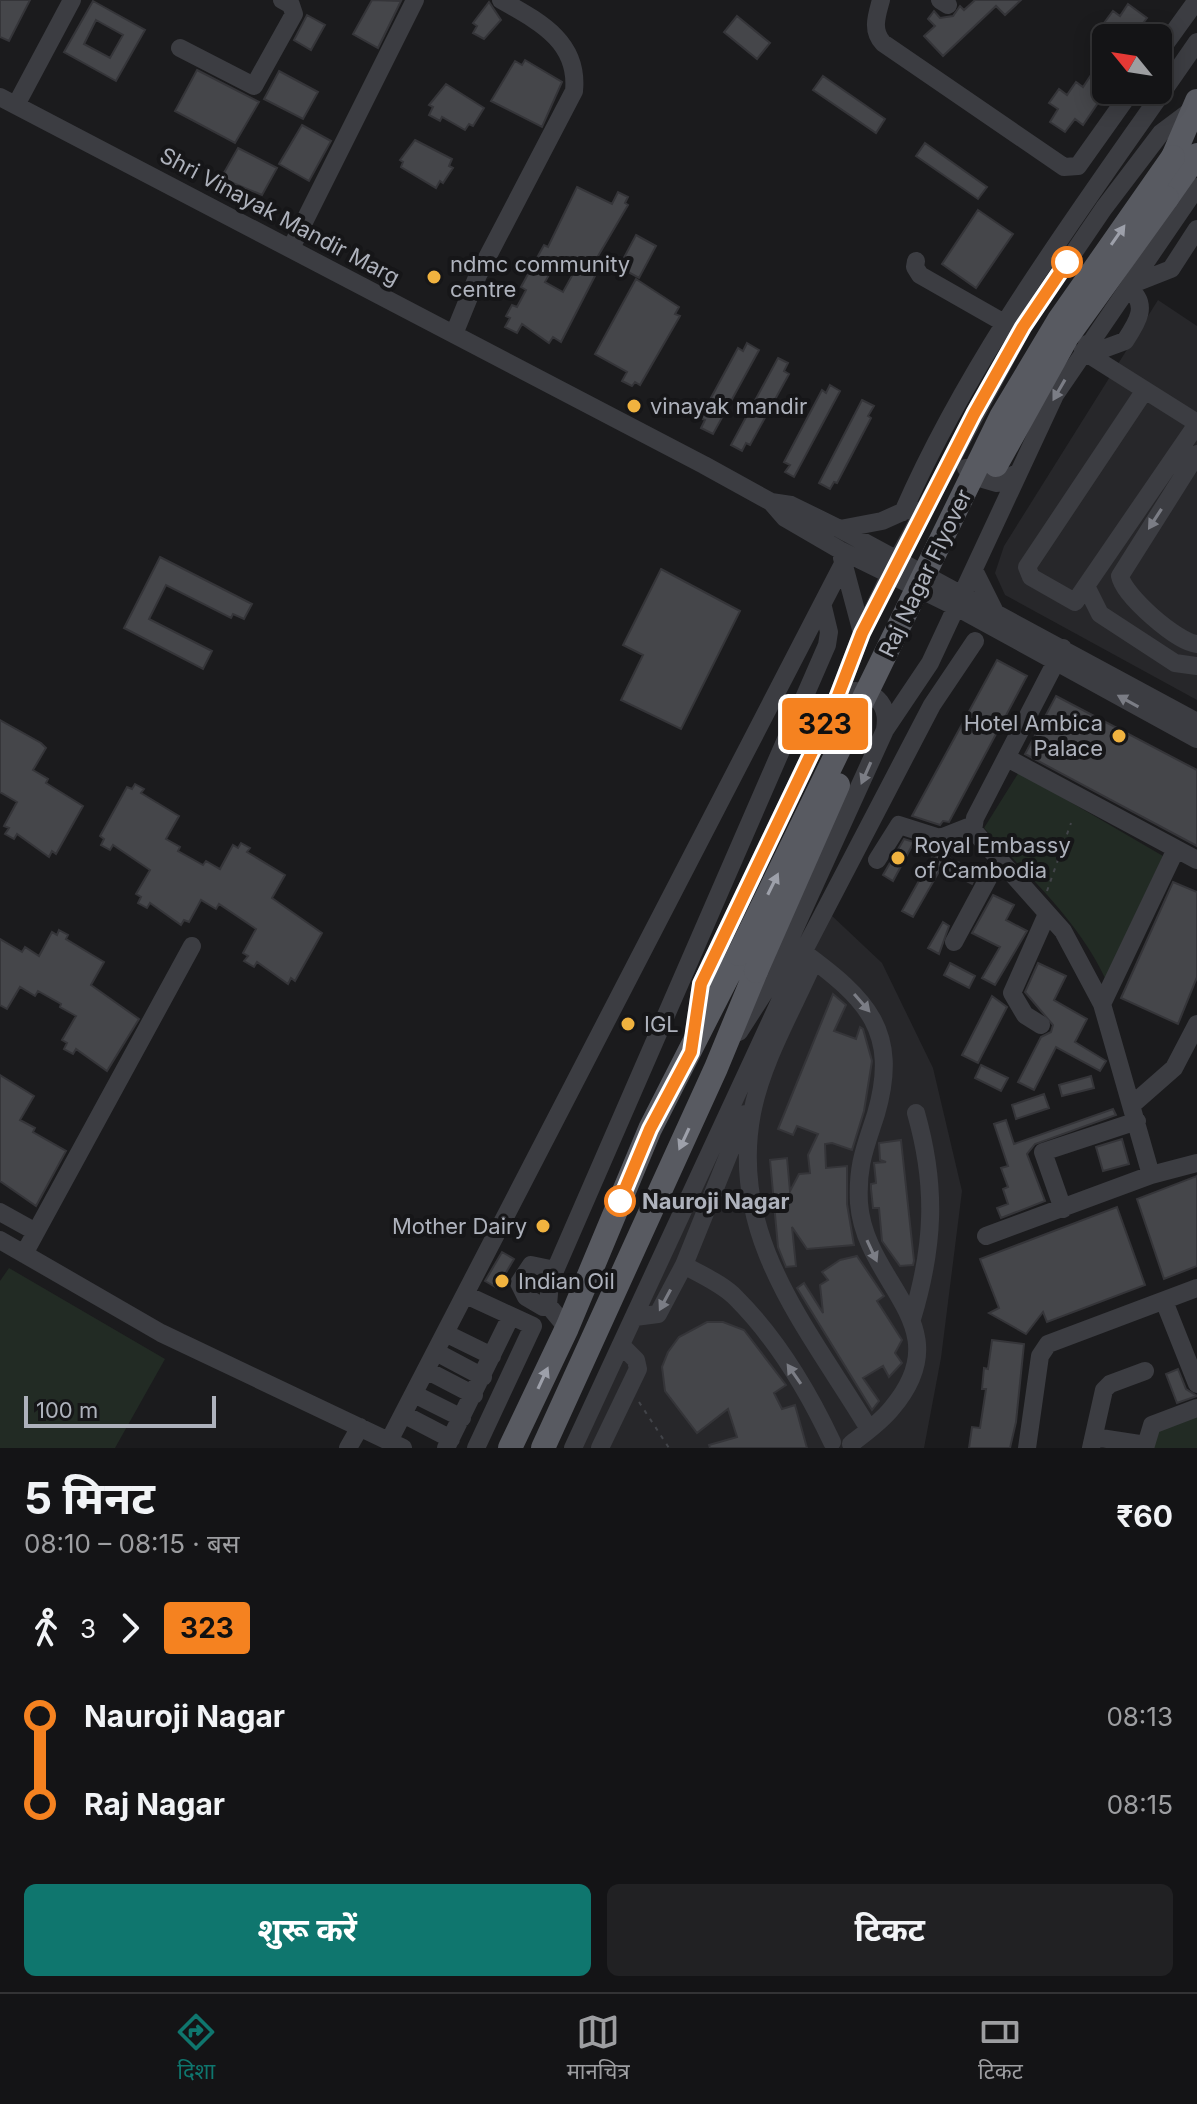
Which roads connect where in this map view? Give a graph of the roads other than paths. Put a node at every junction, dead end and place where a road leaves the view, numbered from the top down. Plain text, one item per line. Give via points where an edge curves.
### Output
1 (72, 0) edge
2 (282, 0) edge
3 (415, 0) edge
4 (501, 0) edge
5 (881, 0) edge
6 (1197, 0) edge
7 (1172, 35) edge
8 (1197, 42) edge
9 (180, 48) dead end
10 (8, 101) edge
11 (1122, 104) edge
12 (1193, 106) edge
13 (1185, 156) edge
14 (1197, 187) edge
15 (1097, 202) junction
16 (1197, 229) edge
17 (291, 248) junction
18 (916, 261) dead end
19 (1129, 287) junction
20 (1006, 324) junction
21 (454, 334) junction
22 (1085, 348) junction
23 (1145, 390) junction
24 (1197, 424) edge
25 (961, 439) junction
26 (1197, 454) edge
27 (1019, 472) junction
28 (928, 500) junction
29 (771, 502) junction
30 (903, 512) junction
31 (840, 529) junction
32 (842, 556) junction
33 (893, 568) junction
34 (974, 570) junction
35 (1086, 586) junction
36 (959, 600) junction
37 (823, 607) junction
38 (996, 614) junction
39 (862, 633) junction
40 (1005, 636) junction
41 (975, 641) junction
42 (1197, 644) edge
43 (1060, 655) junction
44 (930, 663) junction
45 (1197, 666) edge
46 (834, 706) junction
47 (1197, 722) edge
48 (885, 730) junction
49 (1197, 739) edge
50 (1009, 759) junction
51 (842, 825) junction
52 (973, 825) junction
53 (861, 838) junction
54 (1176, 849) junction
55 (877, 860) dead end
56 (998, 860) junction
57 (1197, 860) edge
58 (1044, 910) junction
59 (954, 942) dead end
60 (192, 946) dead end
61 (809, 956) junction
62 (748, 963) junction
63 (669, 1003) junction
64 (1102, 1004) junction
65 (697, 1015) junction
66 (1197, 1024) edge
67 (1041, 1025) dead end
68 (691, 1052) junction
69 (643, 1067) junction
70 (716, 1068) junction
71 (675, 1082) junction
72 (1135, 1112) junction
73 (916, 1113) dead end
74 (621, 1117) junction
75 (650, 1129) junction
76 (1197, 1163) edge
77 (1151, 1175) junction
78 (1063, 1209) junction
79 (0, 1212) edge
80 (36, 1232) junction
81 (986, 1236) dead end
82 (0, 1240) edge
83 (24, 1254) junction
84 (684, 1265) junction
85 (555, 1270) junction
86 (1197, 1288) edge
87 (466, 1295) junction
88 (1164, 1301) junction
89 (545, 1303) junction
90 (511, 1316) junction
91 (635, 1317) junction
92 (912, 1319) junction
93 (533, 1326) junction
94 (567, 1328) junction
95 (445, 1333) junction
96 (622, 1346) junction
97 (436, 1352) junction
98 (1192, 1352) edge
99 (492, 1356) junction
100 (426, 1370) junction
101 (1145, 1371) dead end
102 (483, 1377) junction
103 (1197, 1384) edge
104 (414, 1394) junction
105 (474, 1395) junction
106 (1197, 1408) edge
107 (403, 1414) junction
108 (462, 1418) junction
109 (360, 1427) junction
110 (869, 1429) junction
111 (1092, 1442) edge
112 (388, 1444) edge
113 (449, 1444) edge
114 (830, 1445) edge
115 (852, 1446) edge
116 (1146, 1446) edge
117 (348, 1448) edge
118 (476, 1448) edge
119 (510, 1448) edge
120 (543, 1448) edge
121 (573, 1448) edge
122 (600, 1448) edge
123 (1027, 1448) edge

1 - 10 street
2 - 9 street via 294,14 254,86
3 - 17 street
4 - 21 street via 544,24 562,41 571,60 574,91 478,275
5 - 11 street via 876,36 883,43 1064,167 1078,166
6 - 7 street
8 - 15 street
10 - 17 street, Shri Vinayak Mandir Marg
12 - 13 main road, Raj Nagar Flyover
12 - 15 street
13 - 62 main road, Raj Nagar Flyover, bridge via 1167,198 1067,337 1007,442
62 -> 13 main road, Raj Nagar Flyover, bridge via 1001,417 1059,320
14 - 19 street
15 - 20 street
15 - 25 street
16 - 19 street via 1171,269
17 - 21 street, Shri Vinayak Mandir Marg
18 - 20 street via 920,275
19 - 22 street
19 - 22 street via 1141,308 1125,341
20 - 30 street via 960,399
21 - 29 street, Shri Vinayak Mandir Marg
22 - 23 street
22 -> 27 street via 1055,395
23 - 24 street
23 - 35 street via 1027,567 1031,577 1075,602
24 - 35 street
25 - 27 street via 963,461 973,476 997,483
25 - 28 street
26 -> 42 street via 1120,576 1127,592 1176,637
27 - 34 street
28 - 30 street
28 - 33 street
29 - 31 street via 791,505
29 - 32 street, Shri Vinayak Mandir Marg via 785,518
30 - 31 street
31 - 33 street
32 - 33 street, Shri Vinayak Mandir Marg
32 - 37 street
32 - 39 street
33 - 36 street
33 - 39 street
34 - 36 street
34 - 38 street
35 - 45 street via 1100,614 1175,663
36 - 38 street
36 - 40 street
36 - 44 street
37 - 63 street via 827,645
37 - 87 street
38 - 43 street
39 - 46 street
40 - 41 street
40 - 43 street
41 - 44 street via 953,647
41 - 53 street via 939,693
43 - 47 street
49 -> 43 street
43 - 50 street
44 - 48 street
46 - 48 street via 853,691 876,697 887,718
46 - 65 street via 701,984
48 -> 51 street
50 - 52 street
50 - 54 street
51 - 53 street
51 - 70 street via 769,985
52 - 55 street via 940,838 899,825
52 - 56 street
53 - 61 street
54 - 57 street
54 - 64 street
56 - 58 street
56 - 59 street
58 - 64 street via 1063,931
58 - 67 street via 1012,988 1025,1015
60 - 80 street
61 - 84 street
61 - 91 street
61 -> 92 street via 856,996 883,1039 879,1103 859,1157 859,1206 874,1258
61 - 110 street via 752,1111 747,1151 750,1200 765,1257
62 - 68 main road, Raj Nagar Flyover
62 - 70 main road, Raj Nagar Flyover
63 - 65 street
63 - 69 street
64 - 72 street
65 - 68 street
66 - 72 street via 1174,1068
68 - 71 main road, Raj Nagar Flyover
69 - 71 street
69 - 74 street
70 -> 120 main road, Raj Nagar Flyover
71 - 75 main road, Raj Nagar Flyover
72 - 77 street
72 - 78 street via 1043,1152
73 - 92 street via 930,1185 931,1242
74 - 75 street
74 - 85 street
75 - 94 main road, Raj Nagar Flyover
76 - 77 street
77 - 78 street
78 - 81 street
79 - 80 street
80 - 83 street
82 - 83 street
83 - 109 street via 161,1333
84 -> 91 street via 658,1314
114 -> 84 street via 805,1389 744,1307
85 - 89 street
85 - 89 street via 531,1265 519,1283 526,1297
86 - 88 street
87 - 90 street
87 - 95 street
88 - 98 street
88 - 123 street via 1061,1338 1043,1350
89 - 93 street
89 - 94 street
90 - 93 street
90 - 99 street
91 - 96 street
92 - 110 street via 918,1348 904,1393
93 - 118 street
119 -> 94 main road, Raj Nagar Flyover
95 - 97 street
95 - 99 street
96 - 121 street
96 - 122 street via 638,1369
97 - 100 street
97 - 102 street
98 - 103 street
99 - 102 street
100 - 104 street
100 - 105 street
101 - 111 street via 1104,1390
102 - 105 street
104 - 107 street
104 - 108 street
105 - 108 street
106 - 116 street via 1152,1425
107 - 112 street
107 - 113 street
108 - 113 street
109 - 112 street
109 - 117 street
110 - 115 street
111 - 116 street
114 - 115 street via 840,1439

